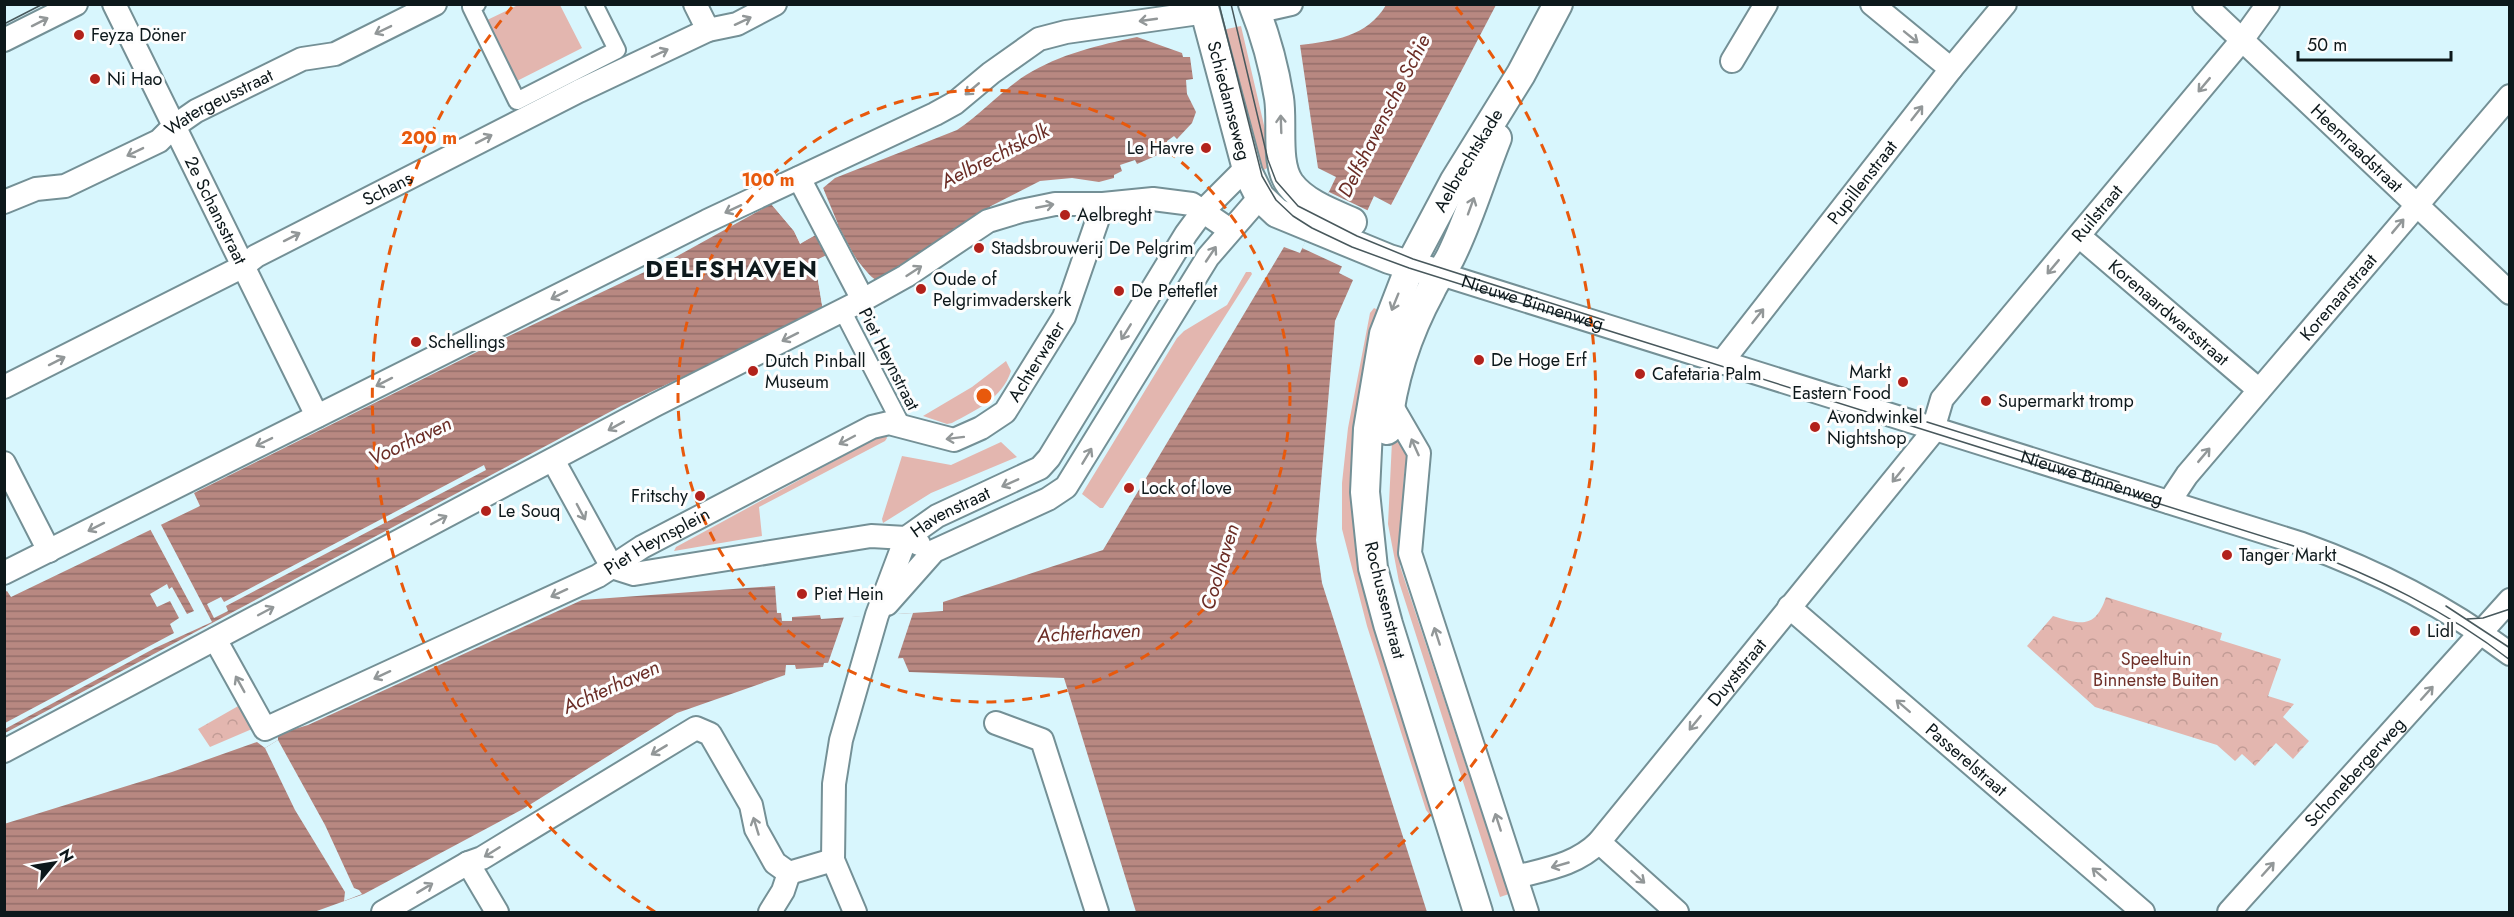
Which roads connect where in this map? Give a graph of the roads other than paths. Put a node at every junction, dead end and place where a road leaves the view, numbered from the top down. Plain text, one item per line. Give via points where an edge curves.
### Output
1 (76, 4) edge
2 (114, 4) edge
3 (435, 4) edge
4 (477, 4) edge
5 (594, 4) edge
6 (695, 4) edge
7 (776, 4) edge
8 (1292, 4) edge
9 (1558, 4) edge
10 (1766, 4) edge
11 (1872, 4) edge
12 (2005, 4) edge
13 (2204, 4) edge
14 (2268, 4) edge
15 (1204, 8) edge
16 (1254, 8) edge
17 (708, 30) junction
18 (4, 40) edge
19 (2242, 40) junction
20 (1732, 61) dead end
21 (1951, 69) junction
22 (1521, 74) junction
23 (2510, 96) edge
24 (519, 111) junction
25 (173, 127) junction
26 (1246, 168) junction
27 (1283, 169) junction
28 (793, 181) junction
29 (1260, 197) junction
30 (4, 202) edge
31 (1103, 204) junction
32 (2416, 205) junction
33 (1203, 212) junction
34 (1317, 217) junction
35 (1230, 230) junction
36 (2079, 236) junction
37 (1414, 258) junction
38 (242, 267) junction
39 (1445, 267) junction
40 (2510, 293) edge
41 (863, 300) junction
42 (842, 310) junction
43 (1724, 363) junction
44 (4, 387) edge
45 (2259, 390) junction
46 (1390, 403) junction
47 (317, 416) junction
48 (902, 426) junction
49 (1933, 428) junction
50 (554, 460) junction
51 (4, 463) edge
52 (2169, 502) junction
53 (906, 538) junction
54 (934, 550) junction
55 (49, 551) junction
56 (612, 567) junction
57 (4, 573) edge
58 (2510, 600) edge
59 (1789, 607) junction
60 (877, 615) junction
61 (2481, 633) junction
62 (215, 639) junction
63 (2510, 654) edge
64 (996, 723) dead end
65 (4, 751) edge
66 (1599, 842) junction
67 (833, 860) junction
68 (468, 863) junction
69 (789, 873) junction
70 (1516, 877) junction
71 (383, 912) edge
72 (497, 912) edge
73 (770, 912) edge
74 (855, 912) edge
75 (1097, 912) edge
76 (1478, 912) edge
77 (1498, 912) edge
78 (1527, 912) edge
79 (1677, 912) edge
80 (2143, 912) edge
81 (2229, 912) edge

18 -> 1 street
2 - 25 street, 2e Schansstraat
3 -> 25 street, Watergeusstraat via 335,54 302,59 196,111
4 - 24 street via 471,7
5 - 24 street via 617,50
6 - 17 street
17 -> 7 street, Schans via 737,24
8 - 16 street
9 - 22 street, Aelbrechtskade
10 - 20 street
11 -> 21 street
12 - 21 street, Pupillenstraat
13 - 19 street, Heemraadstraat
14 - 19 street, Ruilstraat
15 - 16 street
15 - 26 street, Schiedamseweg
15 -> 28 street via 1039,39 946,109
27 -> 16 street, Schiedamseweg via 1278,90
24 -> 17 street, Schans
19 - 32 street, Heemraadstraat
19 -> 36 street, Ruilstraat
43 -> 21 street, Pupillenstraat
22 - 37 street, Aelbrechtskade via 1454,182
39 -> 22 street, Aelbrechtskade via 1464,227
23 - 32 street, Korenaarstraat
38 -> 24 street, Schans
25 -> 30 street, Watergeusstraat via 159,141 65,186 36,189
25 - 38 street, 2e Schansstraat
26 - 29 street, Schiedamseweg
26 - 33 street, Havenstraat
27 - 29 street
27 - 34 street, Schiedamseweg via 1287,180
28 - 41 street
28 -> 47 street
29 - 34 street, Schiedamseweg via 1277,213
29 - 35 street, Havenstraat
31 - 33 street via 1145,199 1176,201
41 -> 31 street via 988,221 1055,204
31 -> 48 street, Achterwater via 1064,317 1000,418 954,440
32 - 40 street, Heemraadstraat
45 -> 32 street, Korenaarstraat
33 - 35 street
33 -> 53 street, Havenstraat via 1046,461 1032,473 932,519
34 - 37 street, Schiedamseweg via 1358,236 1398,244
54 -> 35 street, Havenstraat via 1048,499 1066,487 1208,257
36 - 45 street, Korenaardwarsstraat
36 -> 49 street, Ruilstraat via 1942,399
37 - 39 street, Schiedamseweg
37 -> 76 street, Rochussenstraat via 1383,334 1371,398 1365,462 1367,522 1373,568 1388,624
44 -> 38 street, Schans
38 - 47 street, 2e Schansstraat
39 - 43 street, Nieuwe Binnenweg via 1596,307 1656,342
39 - 46 street, Rochussenstraat via 1403,351
41 - 42 street
42 - 48 street, Piet Heynstraat
42 -> 50 street
43 - 49 street, Nieuwe Binnenweg
52 -> 45 street, Korenaarstraat
70 -> 46 street, Rochussenstraat via 1410,553 1419,453
46 - 77 street, Rochussenstraat via 1381,498 1392,587
47 -> 55 street
48 -> 56 street, Piet Heynsplein via 889,423 872,427 642,547
49 - 52 street, Nieuwe Binnenweg
49 -> 59 street, Duyststraat
50 -> 56 street
62 -> 50 street
51 - 55 street
52 - 61 street, Nieuwe Binnenweg via 2357,564 2411,590
53 - 54 street, Piet Heynsplein
53 - 56 street, Piet Heynsplein via 871,536 634,574
53 - 60 street, Havenstraat
54 - 60 street, Havenstraat
55 - 57 street
56 -> 62 street via 265,729
58 - 61 street, Schonebergerweg
59 -> 66 street, Duyststraat
80 -> 59 street, Passerelstraat
60 - 67 street via 841,740 834,784
61 - 63 street, Nieuwe Binnenweg
81 -> 61 street, Schonebergerweg
62 - 65 street
64 - 75 street via 1042,740
66 -> 70 street, Duyststraat via 1577,860
66 -> 79 street
67 - 69 street
67 - 74 street
69 -> 68 street via 775,863 756,829 751,805 710,734 696,728
71 -> 68 street
68 - 72 street
69 - 73 street
70 - 78 street, Rochussenstraat

